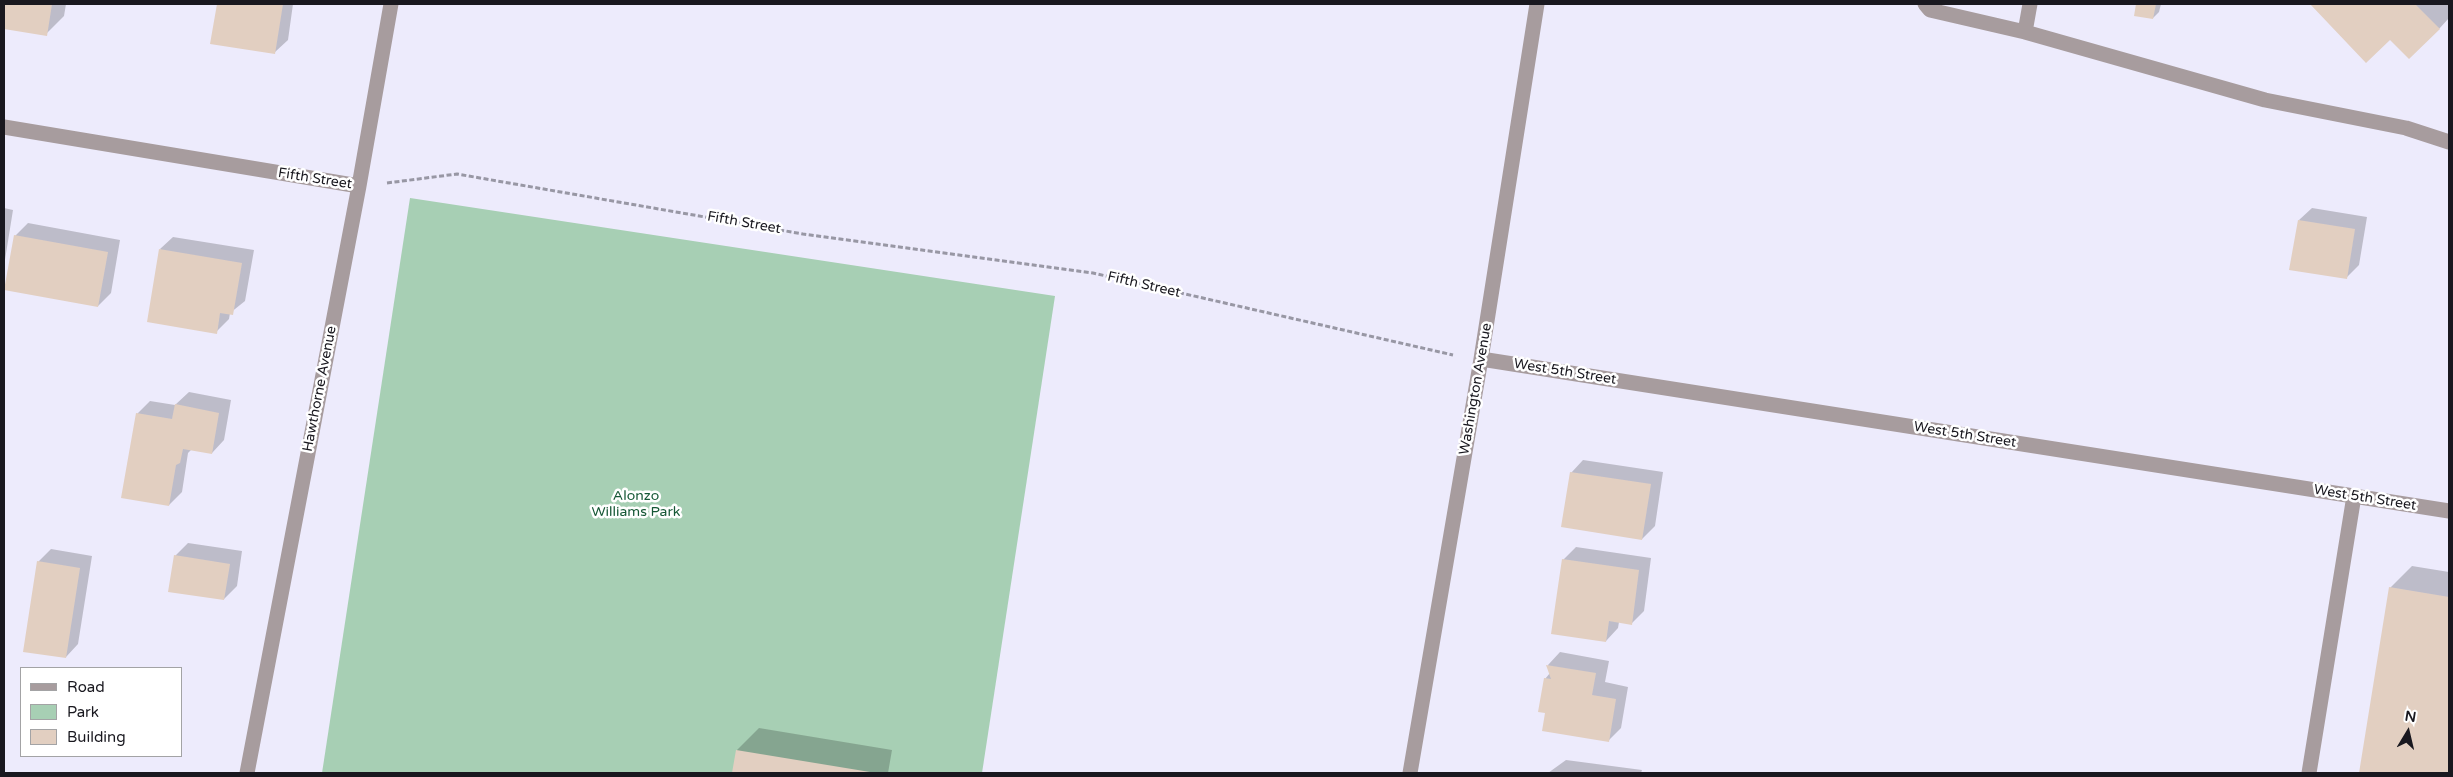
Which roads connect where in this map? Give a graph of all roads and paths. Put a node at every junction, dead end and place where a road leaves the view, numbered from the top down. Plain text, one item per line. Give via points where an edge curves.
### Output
1 (391, 4) edge
2 (1537, 4) edge
3 (1925, 4) edge
4 (2030, 4) edge
5 (2025, 32) junction
6 (4, 127) edge
7 (2449, 142) edge
8 (359, 186) junction
9 (1481, 360) junction
10 (2354, 496) junction
11 (2449, 511) edge
12 (247, 773) edge
13 (1410, 773) edge
14 (2309, 773) edge

1 - 8 street, Hawthorne Avenue
2 - 9 street, Washington Avenue
3 - 5 street via 1930,10
4 - 5 street
5 - 7 street via 2265,100 2406,128
6 - 8 street, Fifth Street
8 - 9 path, Fifth Street via 457,174 803,234 1093,273
8 - 12 street, Hawthorne Avenue
9 - 10 street, West 5th Street
9 - 13 street, Washington Avenue
10 - 11 street, West 5th Street
10 - 14 street

